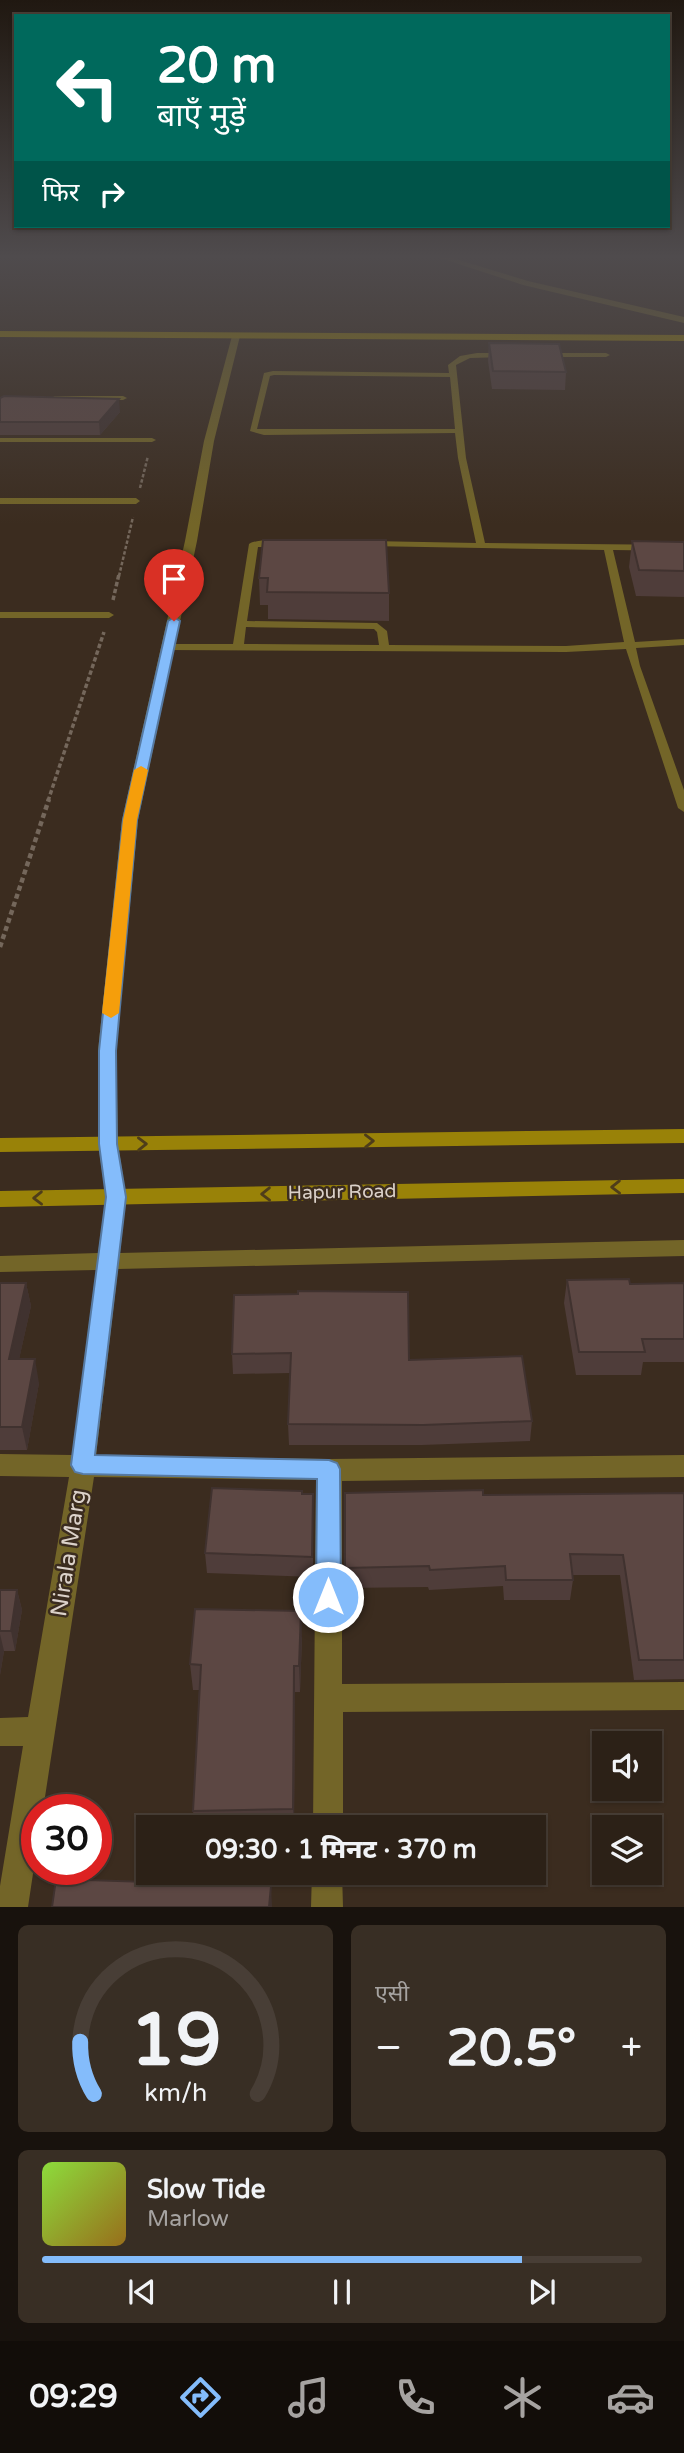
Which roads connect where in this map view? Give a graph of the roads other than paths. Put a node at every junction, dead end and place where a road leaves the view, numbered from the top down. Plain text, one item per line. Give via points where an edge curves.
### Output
1 (233, 346) edge
2 (516, 355) edge
3 (529, 355) edge
4 (606, 355) dead end
5 (453, 375) junction
6 (41, 398) edge
7 (123, 398) dead end
8 (459, 432) junction
9 (0, 440) edge
10 (152, 440) road end
11 (0, 500) edge
12 (136, 501) road end
13 (294, 544) edge
14 (361, 544) edge
15 (481, 544) junction
16 (608, 547) junction
17 (684, 548) edge
18 (0, 615) edge
19 (109, 615) road end
20 (242, 624) junction
21 (684, 642) edge
22 (631, 644) junction
23 (384, 647) junction
24 (168, 648) junction
25 (239, 648) junction
26 (684, 808) edge
27 (684, 1136) edge
28 (108, 1144) junction
29 (0, 1145) edge
30 (684, 1185) edge
31 (116, 1197) junction
32 (0, 1199) edge
33 (684, 1248) edge
34 (106, 1263) junction
35 (0, 1264) edge
36 (0, 1465) edge
37 (83, 1465) junction
38 (684, 1466) edge
39 (329, 1469) junction
40 (684, 1696) edge
41 (328, 1698) junction
42 (40, 1731) junction
43 (0, 1732) edge
44 (328, 1815) edge
45 (327, 1885) edge
46 (12, 1907) edge
47 (327, 1907) edge

1 - 24 street, Nirala Marg via 209,441
2 - 5 lane via 464,357 455,360
3 - 4 lane
5 - 8 lane
5 - 8 lane via 273,373 267,375 253,428 264,433
6 - 7 lane
8 - 15 lane
9 - 10 lane
11 - 12 lane
13 - 20 lane via 254,544
14 - 15 lane
15 - 16 lane
16 - 17 lane
16 - 22 lane
18 - 19 lane
20 - 23 lane via 377,626
20 - 25 lane
21 - 22 lane
22 - 23 lane via 566,649
22 - 26 lane
23 - 25 lane
24 - 25 lane
24 - 28 street, Nirala Marg via 130,820 107,1051
28 -> 27 street
28 - 29 street
28 - 31 street, Nirala Marg
30 -> 31 street, Hapur Road
31 -> 32 street, Hapur Road
31 - 34 street, Nirala Marg
33 - 34 street
34 - 35 street
34 - 37 street, Nirala Marg
36 - 37 street
37 - 39 street
37 - 42 street, Nirala Marg
38 - 39 street
39 - 41 street
40 - 41 street
41 - 44 street
42 - 43 street
42 - 46 street, Nirala Marg
45 - 47 street

